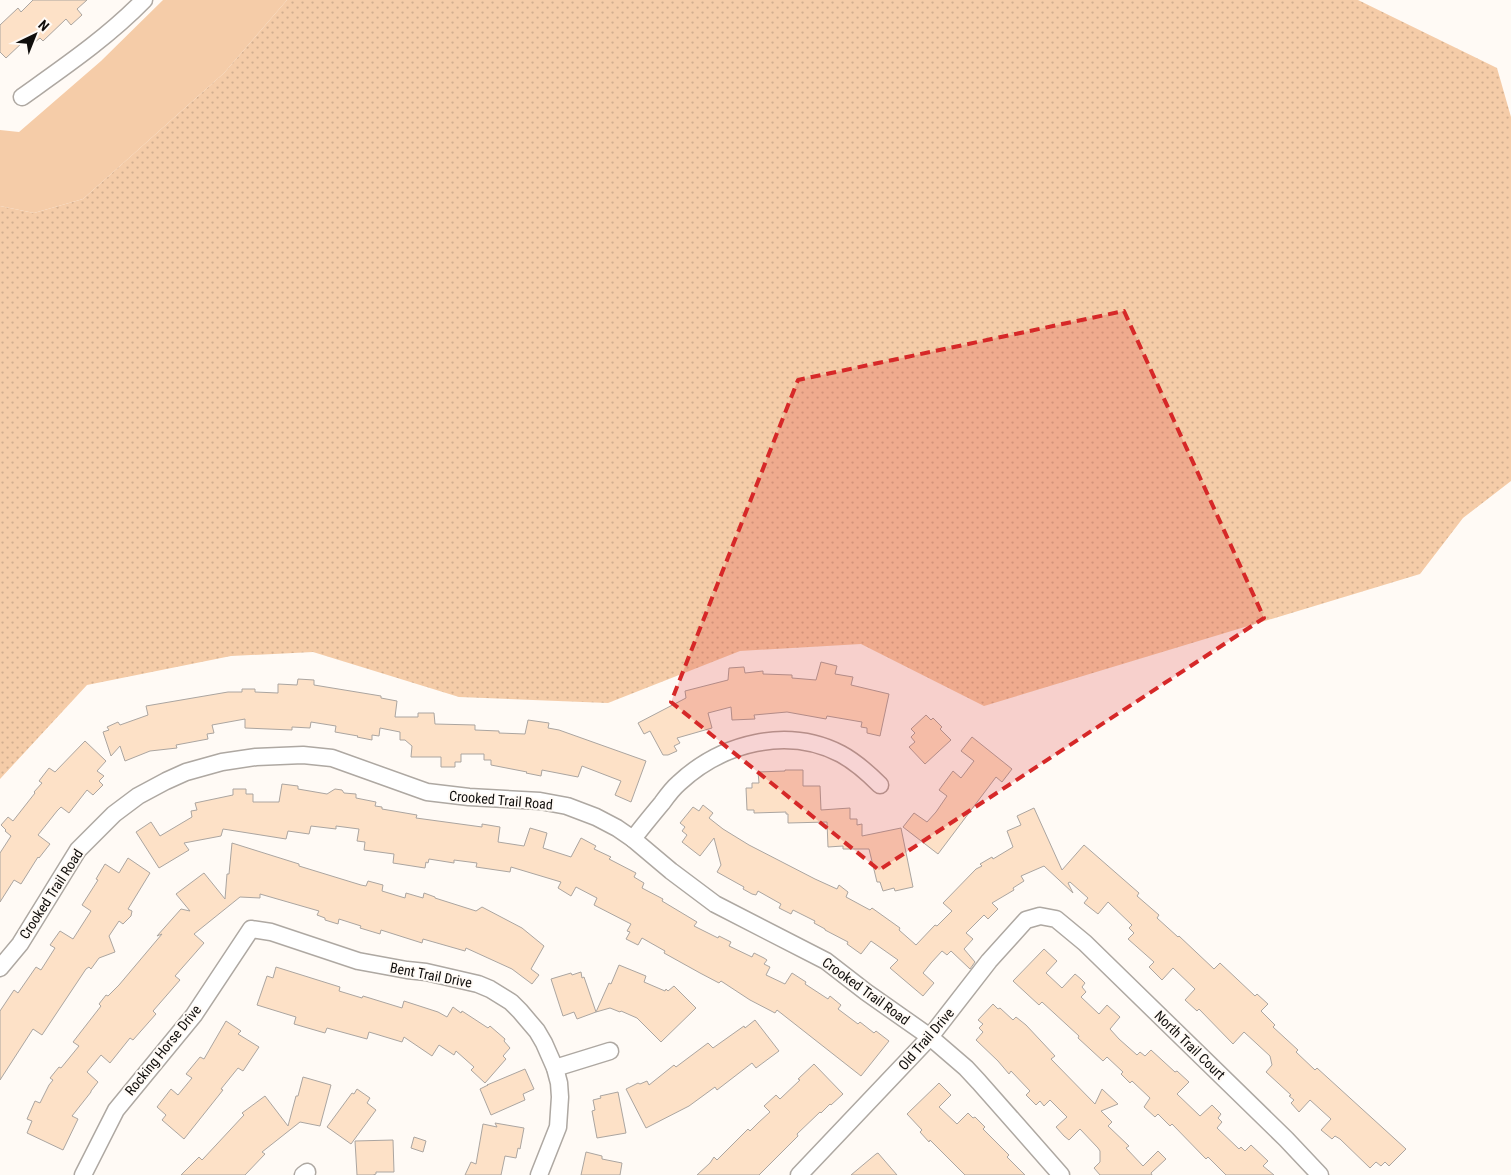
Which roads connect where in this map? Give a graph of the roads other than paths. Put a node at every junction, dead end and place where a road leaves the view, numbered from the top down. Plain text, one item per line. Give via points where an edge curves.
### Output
1 (144, 0) edge
2 (22, 97) dead end
3 (880, 785) dead end
4 (633, 839) junction
5 (1056, 919) joint
6 (251, 929) joint
7 (0, 968) edge
8 (930, 1037) junction
9 (610, 1051) dead end
10 (555, 1068) junction
11 (807, 1172) edge
12 (83, 1175) edge
13 (539, 1175) edge
14 (1061, 1175) edge
15 (1320, 1175) edge

1 - 2 street via 98,41
3 - 4 street via 867,772 826,747 777,740 746,745 700,765 676,784
4 - 7 street, Crooked Trail Road via 596,817 567,806 427,792 332,758 303,755 222,762 186,772 149,789 101,825 78,850 20,944
4 - 8 street, Crooked Trail Road via 715,904 826,961
5 - 8 street, Old Trail Drive via 1040,916 1026,920 989,961
5 - 15 street, North Trail Court via 1086,943
6 - 10 street, Bent Trail Drive via 271,932 358,961 466,980 490,989 511,1002 537,1031
6 - 12 street, Rocking Horse Drive via 194,1015 116,1110
8 - 11 street, Old Trail Drive
8 - 14 street, Crooked Trail Road via 966,1068
9 - 10 street
10 - 13 street, Bent Trail Drive via 560,1097 558,1127

